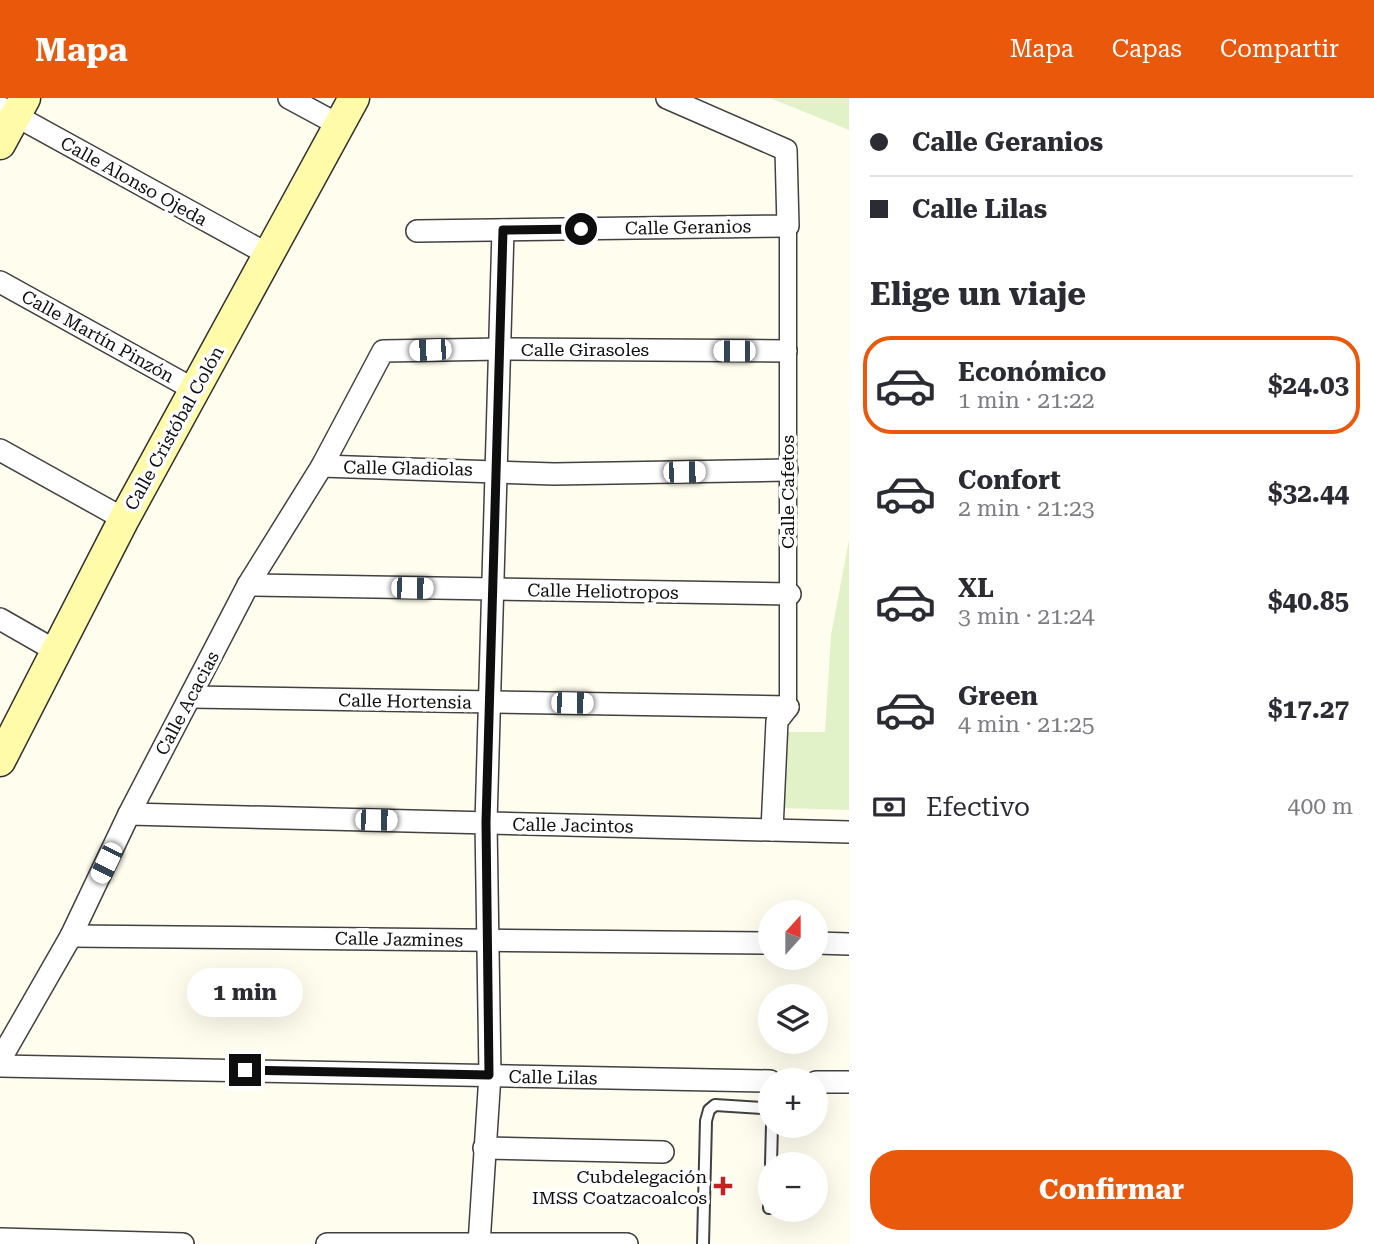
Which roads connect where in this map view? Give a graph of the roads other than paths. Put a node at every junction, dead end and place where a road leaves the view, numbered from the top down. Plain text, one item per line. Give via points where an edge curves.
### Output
1 (289, 98) edge
2 (354, 98) edge
3 (667, 98) edge
4 (13, 107) edge
5 (339, 125) junction
6 (0, 144) edge
7 (788, 226) junction
8 (503, 230) junction
9 (417, 231) dead end
10 (269, 256) junction
11 (0, 282) edge
12 (500, 349) junction
13 (383, 351) joint
14 (786, 351) junction
15 (195, 390) junction
16 (0, 450) edge
17 (322, 466) junction
18 (497, 470) junction
19 (787, 470) junction
20 (124, 520) junction
21 (248, 585) junction
22 (494, 589) junction
23 (790, 594) junction
24 (0, 619) edge
25 (56, 651) junction
26 (191, 697) junction
27 (492, 702) junction
28 (788, 706) junction
29 (0, 761) edge
30 (129, 814) junction
31 (486, 822) junction
32 (772, 830) junction
33 (849, 832) edge
34 (71, 936) junction
35 (488, 940) junction
36 (758, 943) edge
37 (828, 943) edge
38 (849, 944) edge
39 (0, 1060) edge
40 (0, 1066) edge
41 (489, 1075) junction
42 (758, 1081) edge
43 (828, 1082) edge
44 (849, 1083) edge
45 (758, 1108) edge
46 (484, 1148) junction
47 (663, 1152) dead end
48 (0, 1239) edge
49 (479, 1243) edge
50 (183, 1244) edge
51 (327, 1244) edge
52 (626, 1244) edge
53 (703, 1244) edge

1 - 5 street
2 - 5 main road, Calle Cristóbal Colón
3 - 7 street, Calle Cafetos via 786,150
4 - 6 main road
4 - 10 street, Calle Alonso Ojeda
5 - 10 main road, Calle Cristóbal Colón
7 - 8 street, Calle Geranios
7 - 14 street, Calle Cafetos
8 - 9 street, Calle Geranios
8 - 12 street
10 - 15 main road, Calle Cristóbal Colón
11 - 15 street, Calle Martín Pinzón
12 - 13 street, Calle Girasoles
12 - 14 street, Calle Girasoles
12 - 18 street
13 - 17 street, Calle Acacias
14 - 19 street, Calle Cafetos
15 - 20 main road, Calle Cristóbal Colón
16 - 20 street
17 - 18 street, Calle Gladiolas
17 - 21 street, Calle Acacias
18 - 19 street, Calle Gladiolas via 554,474
18 - 22 street
19 - 23 street, Calle Cafetos
20 - 25 main road, Calle Cristóbal Colón
21 - 22 street, Calle Heliotropos
21 - 26 street, Calle Acacias
22 - 23 street, Calle Heliotropos
22 - 27 street
23 - 28 street, Calle Cafetos
24 - 25 street
25 - 29 main road, Calle Cristóbal Colón
26 - 27 street, Calle Hortensia
26 - 30 street, Calle Acacias
27 - 28 street, Calle Hortensia
27 - 31 street
28 - 32 street, Calle Cafetos via 777,722
30 - 31 street, Calle Jacintos
30 - 34 street, Calle Acacias
31 - 32 street, Calle Jacintos
31 - 35 street
32 - 33 street, Calle Jacintos
34 - 35 street, Calle Jazmines
34 - 39 street, Calle Acacias
35 - 36 street, Calle Jazmines
35 - 41 street
37 - 38 street
40 - 41 street, Calle Lilas
41 - 42 street, Calle Lilas
41 - 46 street
43 - 44 street
45 - 53 lane via 715,1105 709,1110
46 - 47 street
46 - 49 street
48 - 50 street
49 - 51 street
49 - 52 street

